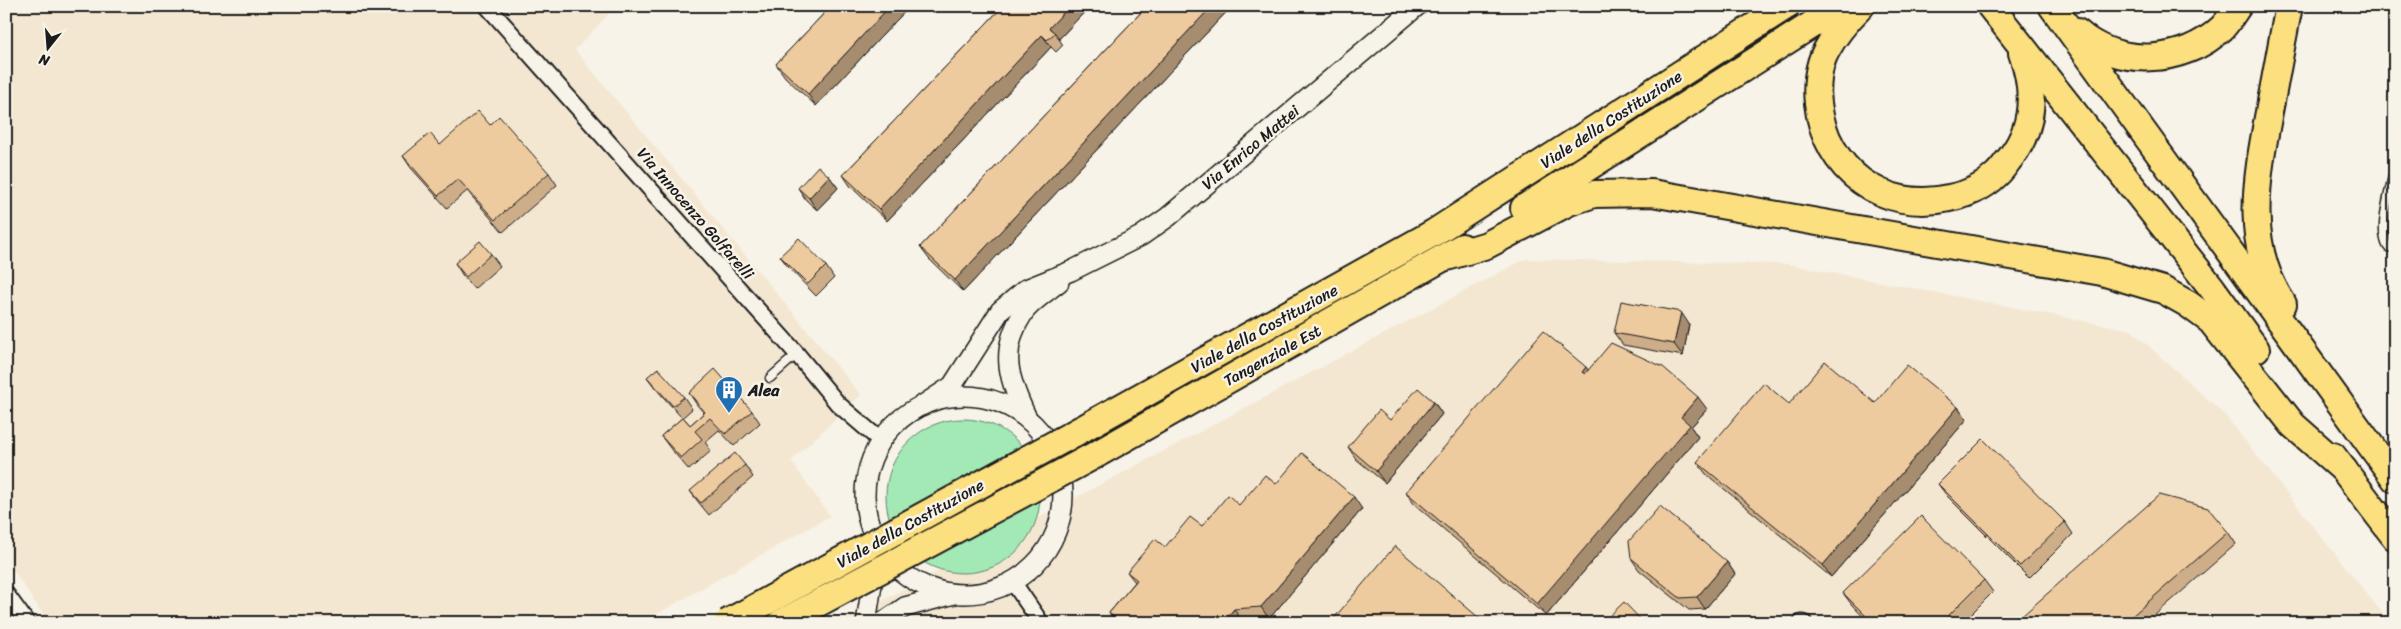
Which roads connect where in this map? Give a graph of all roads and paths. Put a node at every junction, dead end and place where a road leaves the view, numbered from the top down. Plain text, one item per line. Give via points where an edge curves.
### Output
1 (487, 6) edge
2 (1417, 6) edge
3 (1786, 6) edge
4 (1841, 6) edge
5 (1861, 6) edge
6 (1990, 6) edge
7 (2238, 6) edge
8 (2289, 6) edge
9 (2056, 11) edge
10 (2018, 43) junction
11 (2395, 167) edge
12 (2395, 248) edge
13 (1447, 257) junction
14 (1071, 271) junction
15 (797, 354) junction
16 (770, 378) dead end
17 (923, 405) junction
18 (1027, 418) junction
19 (881, 441) junction
20 (2369, 446) junction
21 (1097, 454) joint
22 (2344, 470) junction
23 (2395, 480) edge
24 (2395, 536) edge
25 (878, 544) junction
26 (1013, 582) junction
27 (6, 594) edge
28 (954, 594) junction
29 (27, 623) edge
30 (727, 623) edge
31 (780, 623) edge
32 (866, 623) edge
33 (882, 623) edge
34 (1041, 623) edge

1 - 15 street, Via Innocenzo Golfarelli
2 - 14 street, Via Enrico Mattei via 1168,217 1141,236
3 - 30 highway, Viale della Costituzione, bridge via 1436,232
4 - 13 highway, Viale della Costituzione
5 - 10 highway via 1845,22 1825,52 1816,88 1820,123 1836,156 1848,169 1861,182 1894,198 1930,202 1965,195 2002,168 2018,147 2030,113 2030,77
6 - 10 highway
7 - 9 highway via 2222,28 2192,48 2157,58 2120,56 2087,41
8 - 20 highway via 2256,178 2255,210 2259,240 2266,269 2278,297 2336,386
9 - 20 highway
10 - 22 highway via 2212,288
11 - 12 lane via 2383,239 2388,247
13 - 21 highway, Tangenziale Est
13 - 22 highway via 1487,245 1569,202 1594,194 1652,193 2102,272 2163,290 2211,321 2293,426
14 - 17 street, Via Enrico Mattei via 1026,290 1000,311 952,386
14 - 18 street, Via Enrico Mattei via 1025,311 1015,329 1009,352 1011,386
15 - 16 lane
15 - 19 street, Via Innocenzo Golfarelli via 838,404
17 - 18 street via 949,397 977,396 1003,404
17 - 19 street via 907,414
18 - 26 street via 1046,438 1058,463 1064,490 1062,517 1046,551 1035,565
19 - 25 street via 870,465 865,492 868,519
20 - 23 highway
21 - 31 highway, Viale della Costituzione, bridge
22 - 24 highway
25 - 28 street via 910,577 923,585
25 - 32 street
26 - 28 street via 984,592
26 - 34 street
27 - 29 street
28 - 33 street via 905,607

